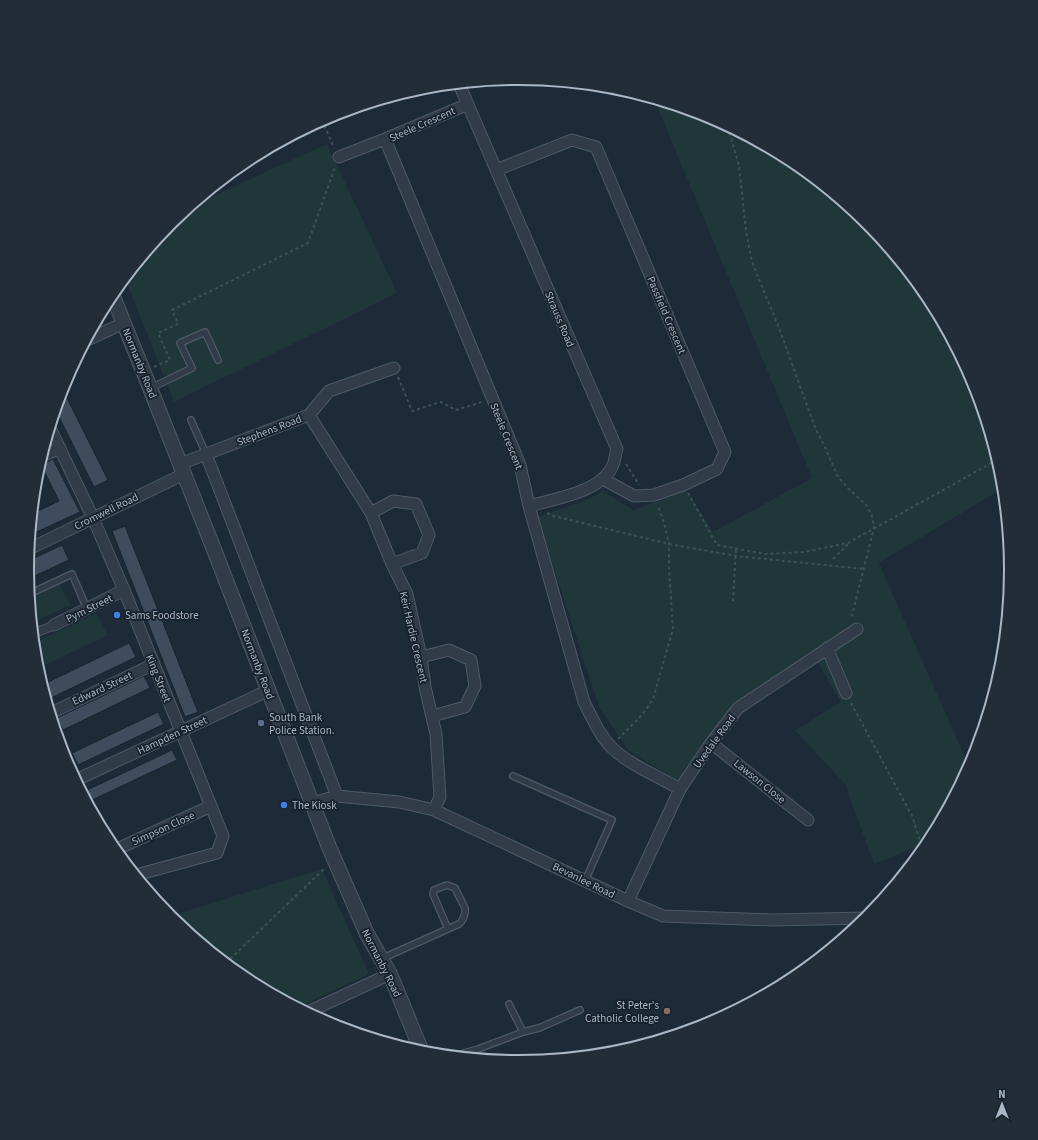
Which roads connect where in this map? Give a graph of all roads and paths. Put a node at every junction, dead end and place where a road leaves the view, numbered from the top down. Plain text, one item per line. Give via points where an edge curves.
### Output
1 (461, 89) edge
2 (468, 104) junction
3 (325, 126) edge
4 (730, 133) edge
5 (384, 139) junction
6 (338, 157) junction
7 (496, 170) junction
8 (115, 302) edge
9 (124, 323) junction
10 (94, 336) edge
11 (218, 360) dead end
12 (394, 368) joint
13 (144, 371) junction
14 (150, 388) junction
15 (492, 398) junction
16 (309, 414) junction
17 (191, 420) dead end
18 (54, 435) edge
19 (60, 448) junction
20 (617, 449) junction
21 (49, 453) edge
22 (206, 454) junction
23 (992, 463) edge
24 (182, 469) junction
25 (603, 480) junction
26 (683, 485) junction
27 (654, 495) junction
28 (529, 506) junction
29 (371, 513) junction
30 (93, 518) junction
31 (874, 528) junction
32 (848, 543) junction
33 (670, 544) junction
34 (35, 546) edge
35 (736, 548) junction
36 (736, 556) junction
37 (834, 559) dead end
38 (392, 564) junction
39 (864, 569) junction
40 (124, 590) junction
41 (35, 591) edge
42 (733, 601) dead end
43 (87, 609) junction
44 (54, 625) joint
45 (857, 629) dead end
46 (38, 632) edge
47 (846, 636) junction
48 (827, 648) junction
49 (421, 657) junction
50 (154, 664) junction
51 (268, 690) junction
52 (846, 693) joint
53 (55, 711) edge
54 (432, 716) junction
55 (181, 731) junction
56 (711, 742) junction
57 (611, 747) junction
58 (513, 776) dead end
59 (81, 778) edge
60 (680, 789) junction
61 (337, 796) junction
62 (312, 803) junction
63 (211, 806) junction
64 (434, 810) junction
65 (808, 820) dead end
66 (920, 842) edge
67 (122, 847) edge
68 (334, 859) junction
69 (141, 874) edge
70 (584, 881) junction
71 (628, 901) junction
72 (857, 918) edge
73 (448, 928) junction
74 (230, 959) edge
75 (381, 959) junction
76 (390, 974) junction
77 (509, 1004) dead end
78 (314, 1009) edge
79 (580, 1010) dead end
80 (523, 1032) junction
81 (419, 1045) edge
82 (467, 1052) edge

1 - 2 street, Strauss Road
2 - 5 street, Steele Crescent
2 - 7 street, Strauss Road
3 - 6 path
4 - 31 path via 739,166 752,262 816,430 838,477 867,506
5 - 6 street
5 - 15 street, Steele Crescent
6 - 13 path via 308,243 172,310 178,324 158,333 170,360
7 - 20 street, Strauss Road
7 - 26 street, Passfield Crescent via 572,140 596,147 725,452 717,469
8 - 9 street, Normanby Road
9 - 10 street
9 - 13 street, Normanby Road
11 - 14 lane via 205,332 180,343 192,368
12 - 15 path via 412,411 441,402 456,410
12 - 16 street, Stephens Road via 329,391
13 - 14 street, Normanby Road
14 - 24 street, Normanby Road
15 - 28 street, Steele Crescent via 520,465
16 - 22 street, Stephens Road
16 - 29 street, Keir Hardie Crescent
17 - 22 lane
18 - 19 street, King Street
19 - 21 street
19 - 30 street, King Street
20 - 25 street via 613,467
20 - 27 path via 639,485
22 - 24 street, Stephens Road
22 - 61 street
23 - 31 path
24 - 30 street, Cromwell Road
24 - 51 street, Normanby Road
25 - 27 street, Passfield Crescent via 634,496
25 - 28 street via 588,490
26 - 27 street, Passfield Crescent
26 - 35 path via 717,545
27 - 33 path
28 - 33 path via 554,516
28 - 57 street, Steele Crescent via 584,702 596,728
29 - 38 street, Keir Hardie Crescent
29 - 38 street via 393,501 416,504 429,535 422,553
30 - 34 street, Cromwell Road
30 - 40 street, King Street
31 - 32 path
31 - 39 path
32 - 35 path via 804,552 765,554
32 - 37 path
33 - 36 path
33 - 57 path via 673,629 652,698 642,715
35 - 36 path
36 - 39 path
36 - 42 path
38 - 49 street, Keir Hardie Crescent via 406,594
39 - 47 path
40 - 43 street, Pym Street
40 - 50 street, King Street
41 - 43 lane via 72,574
43 - 44 street, Pym Street
44 - 46 street
45 - 47 street, Uvedale Road
47 - 48 street, Uvedale Road
48 - 52 street
48 - 56 street, Uvedale Road via 738,708
49 - 54 street, Keir Hardie Crescent
49 - 54 street via 449,650 471,660 475,686 465,707
50 - 53 street, Edward Street
50 - 55 street, King Street
51 - 55 street, Hampden Street
51 - 62 street, Normanby Road
52 - 66 path via 912,816
54 - 64 street, Keir Hardie Crescent via 436,734 440,797
55 - 59 street, Hampden Street
55 - 63 street, King Street
56 - 60 street, Uvedale Road
56 - 65 street, Lawson Close
57 - 60 street, Steele Crescent via 625,758
58 - 70 lane via 612,820
60 - 71 street, Uvedale Road
61 - 62 street, Bevanlee Road
61 - 64 street, Bevanlee Road via 399,802
62 - 68 street, Normanby Road
63 - 67 street, Simpson Close
63 - 69 street, King Street via 223,836 216,853
64 - 70 street, Bevanlee Road
68 - 74 path
68 - 75 street, Normanby Road via 367,934
70 - 71 street, Bevanlee Road
71 - 72 street, Bevanlee Road via 664,916 773,920
73 - 73 lane via 461,922 466,911 455,888 447,885 434,890 433,894
73 - 75 lane
75 - 76 street, Normanby Road
76 - 78 street
76 - 81 street, Normanby Road
77 - 80 lane
79 - 80 lane via 540,1028
80 - 82 lane

